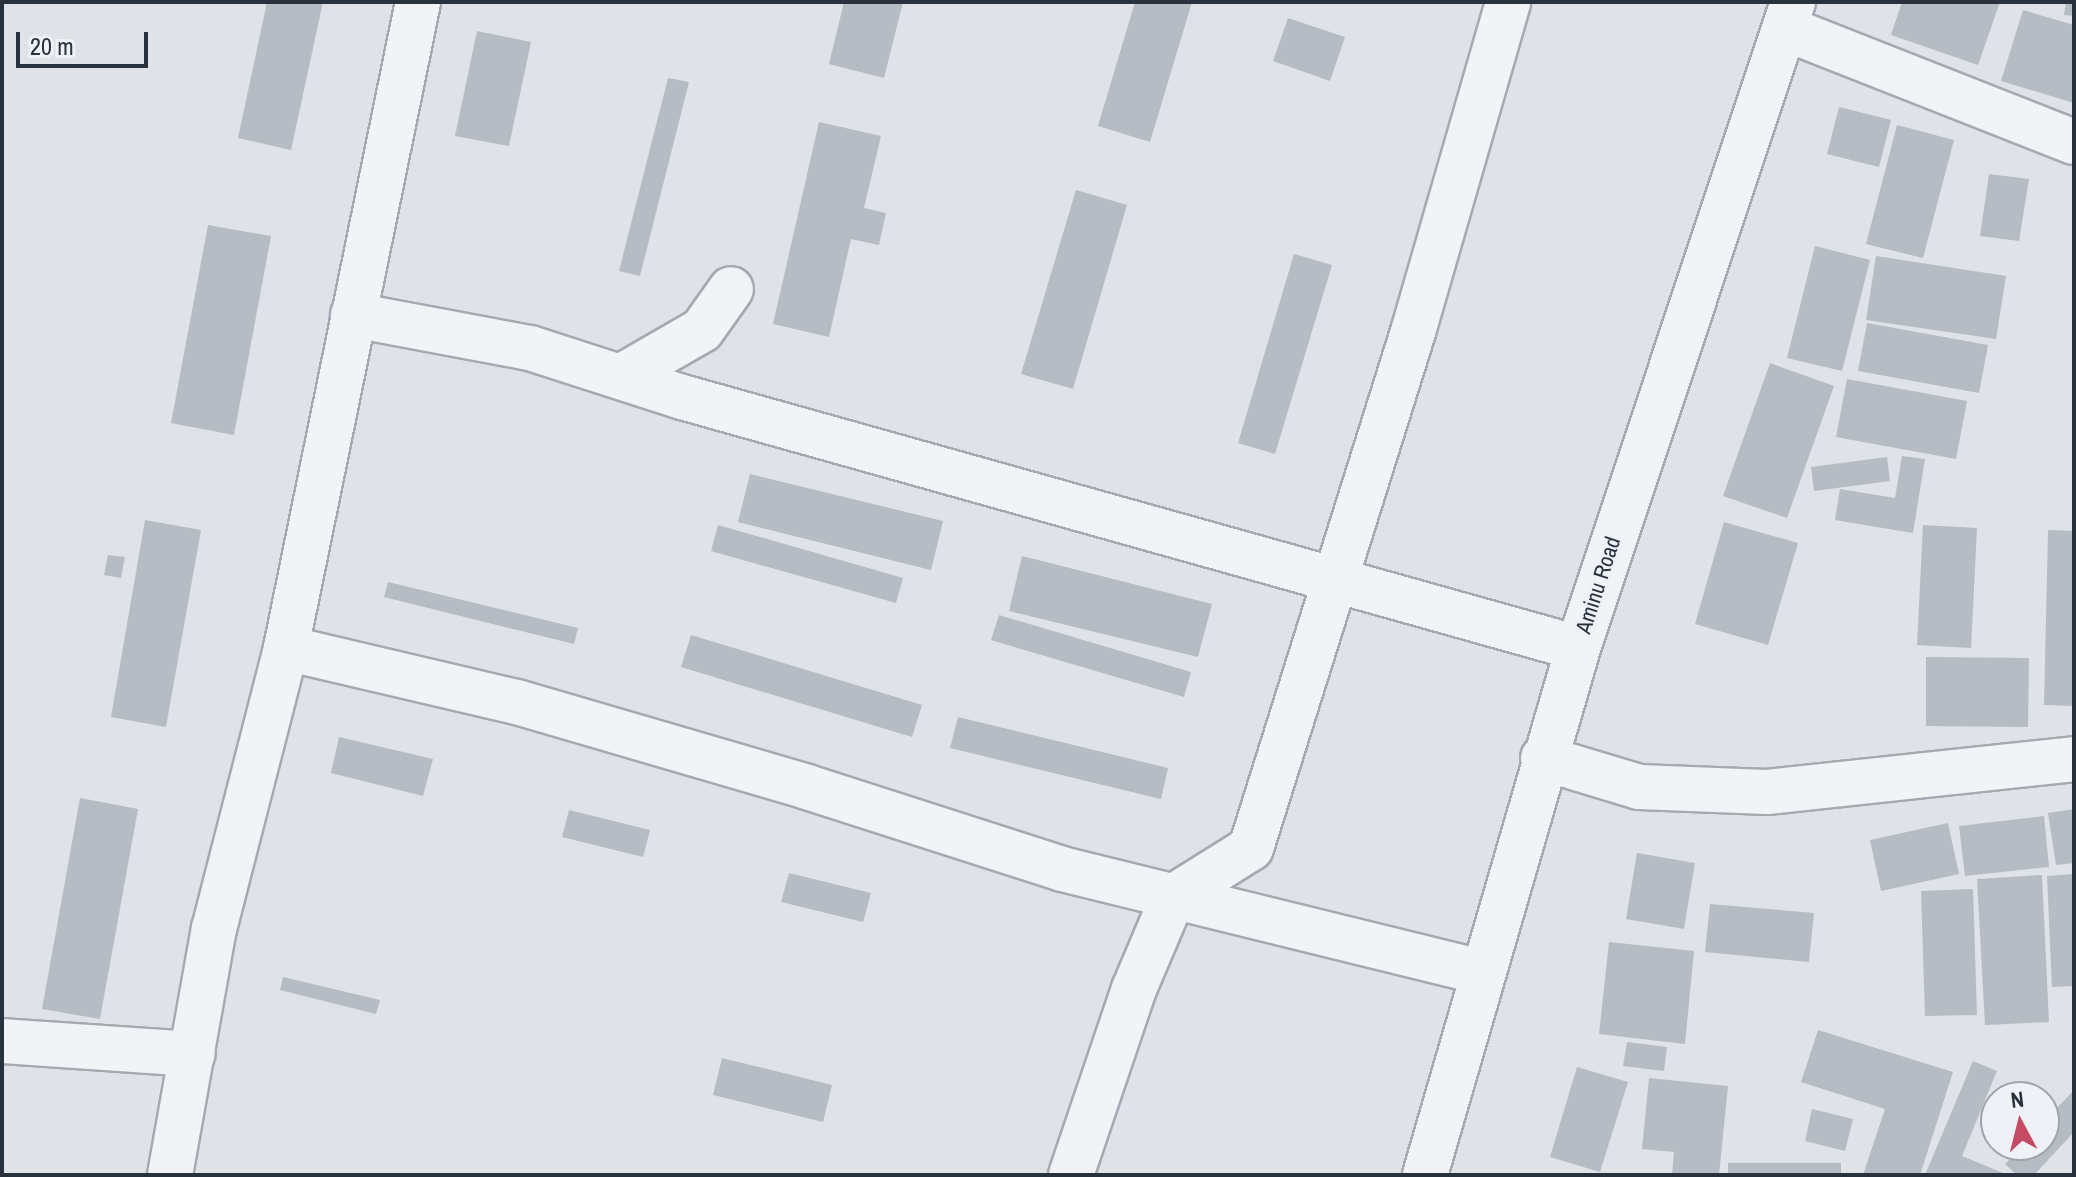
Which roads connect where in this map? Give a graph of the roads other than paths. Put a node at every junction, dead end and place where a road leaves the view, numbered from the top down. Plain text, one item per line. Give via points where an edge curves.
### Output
1 (418, 2) edge
2 (1508, 2) edge
3 (1790, 16) edge
4 (2074, 142) edge
5 (731, 289) dead end
6 (353, 315) junction
7 (622, 376) junction
8 (1332, 581) junction
9 (286, 648) junction
10 (1578, 648) junction
11 (1543, 758) junction
12 (2074, 759) edge
13 (1173, 897) junction
14 (1482, 972) junction
15 (2, 1041) edge
16 (193, 1054) junction
17 (170, 1175) edge
18 (1071, 1175) edge
19 (1425, 1175) edge

1 - 6 street
2 - 8 street via 1413,332
3 - 4 street
3 - 10 street, Aminu Road via 1665,375
5 - 7 street via 702,330
6 - 7 street via 530,348
6 - 9 street
7 - 8 street
8 - 10 street
8 - 13 street via 1251,848
9 - 13 street via 517,702 1062,869
9 - 16 street via 214,929
10 - 11 street, Aminu Road
11 - 12 street via 1639,787 1767,792
11 - 14 street, Aminu Road
13 - 14 street
13 - 18 street via 1134,989
14 - 19 street, Aminu Road
15 - 16 street
16 - 17 street

